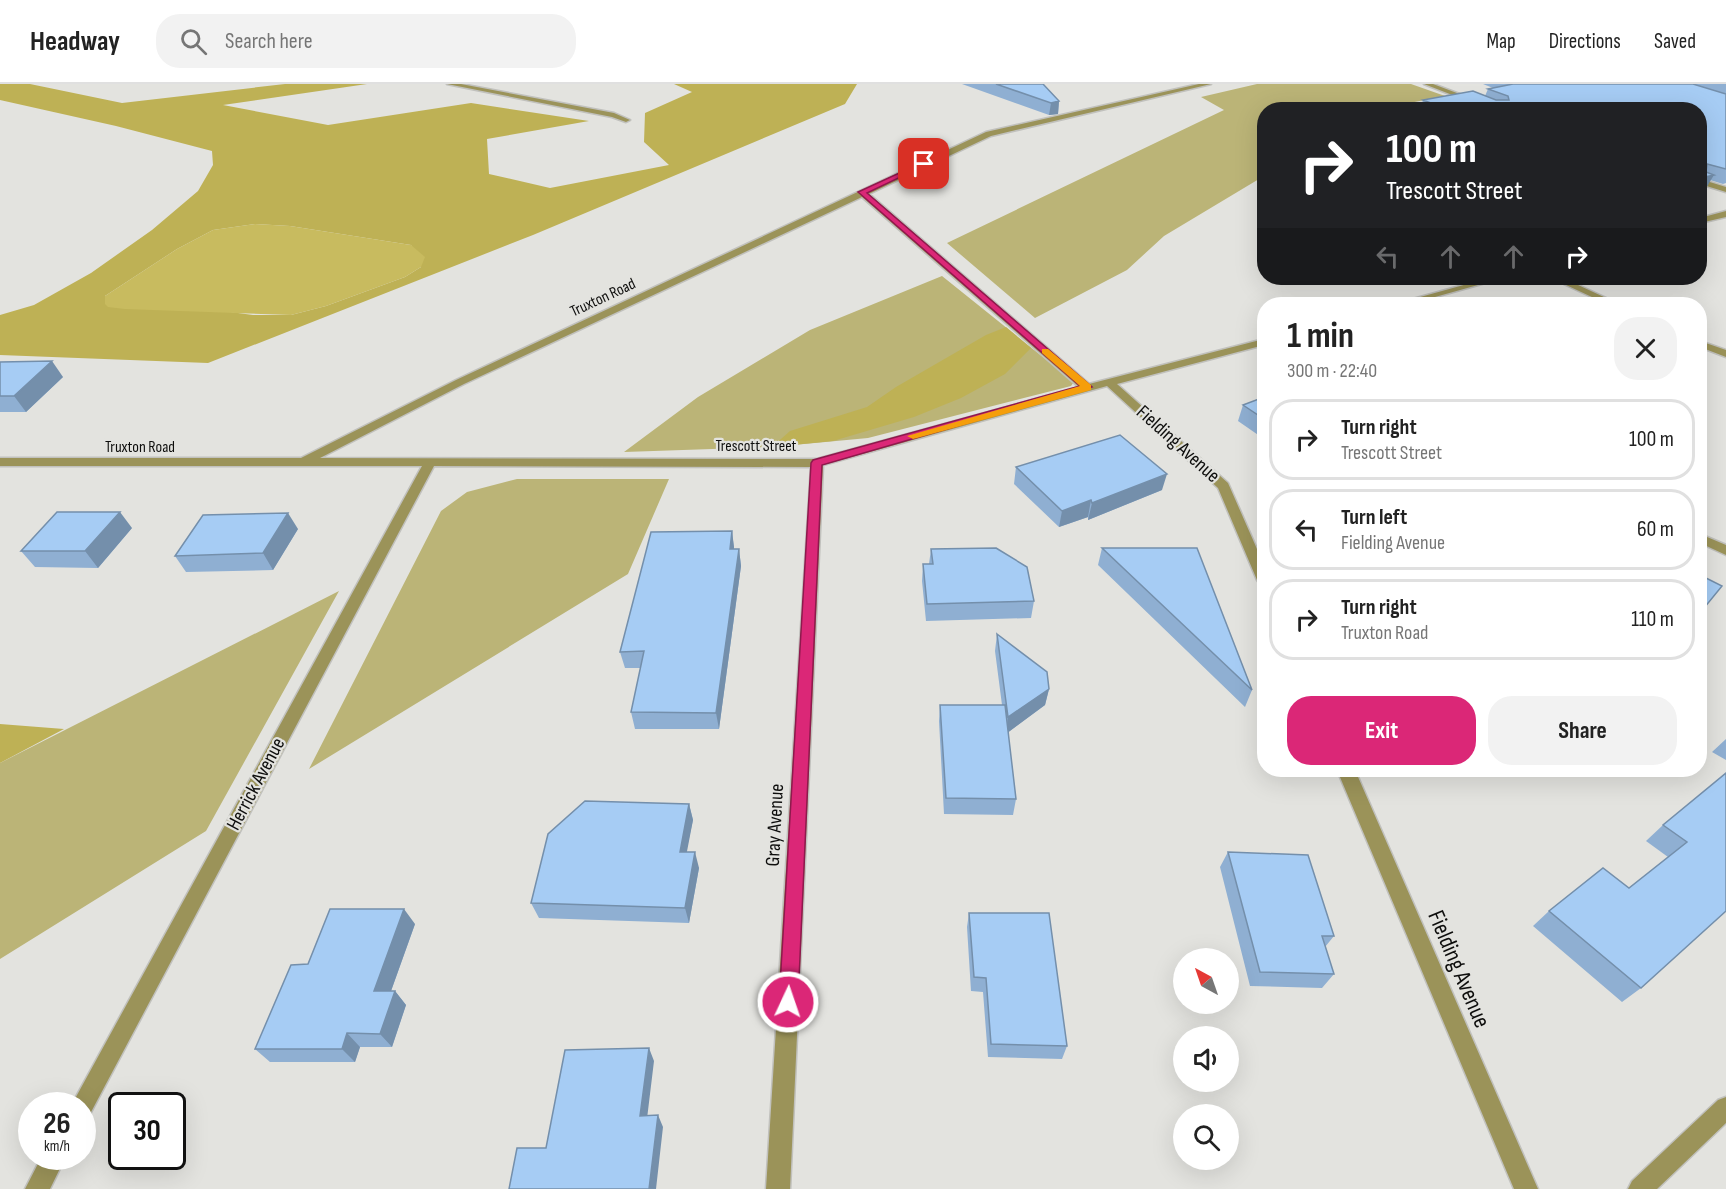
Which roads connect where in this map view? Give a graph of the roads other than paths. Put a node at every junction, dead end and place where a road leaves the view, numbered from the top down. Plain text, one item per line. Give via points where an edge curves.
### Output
1 (450, 84) edge
2 (1208, 84) edge
3 (1427, 84) edge
4 (1477, 102) edge
5 (626, 120) dead end
6 (1707, 183) edge
7 (1726, 190) edge
8 (862, 192) junction
9 (1726, 214) edge
10 (1707, 219) edge
11 (1472, 285) edge
12 (1572, 285) edge
13 (1426, 297) edge
14 (1598, 297) edge
15 (1257, 344) edge
16 (1707, 347) edge
17 (1726, 354) edge
18 (1109, 382) junction
19 (1087, 387) junction
20 (0, 462) edge
21 (303, 462) junction
22 (430, 462) junction
23 (817, 463) junction
24 (1707, 541) edge
25 (1726, 550) edge
26 (1257, 564) edge
27 (1349, 777) edge
28 (90, 1092) edge
29 (1726, 1108) edge
30 (47, 1170) edge
31 (37, 1189) edge
32 (778, 1189) edge
33 (1526, 1189) edge
34 (1640, 1189) edge

1 - 5 street
2 - 8 street, Truxton Road via 989,134
3 - 4 street
6 - 7 street
8 - 19 street
8 - 21 street, Truxton Road via 460,382
9 - 10 street
11 - 13 street
12 - 14 street
15 - 18 street, Trescott Street
16 - 17 street
18 - 19 street, Trescott Street
18 - 26 street, Fielding Avenue via 1224,486
19 - 23 street, Trescott Street
20 - 21 street, Truxton Road
21 - 22 street, Trescott Street
22 - 23 street, Trescott Street
22 - 28 street, Herrick Avenue
23 - 32 street, Gray Avenue
24 - 25 street
27 - 33 street, Fielding Avenue
29 - 34 street
30 - 31 street

